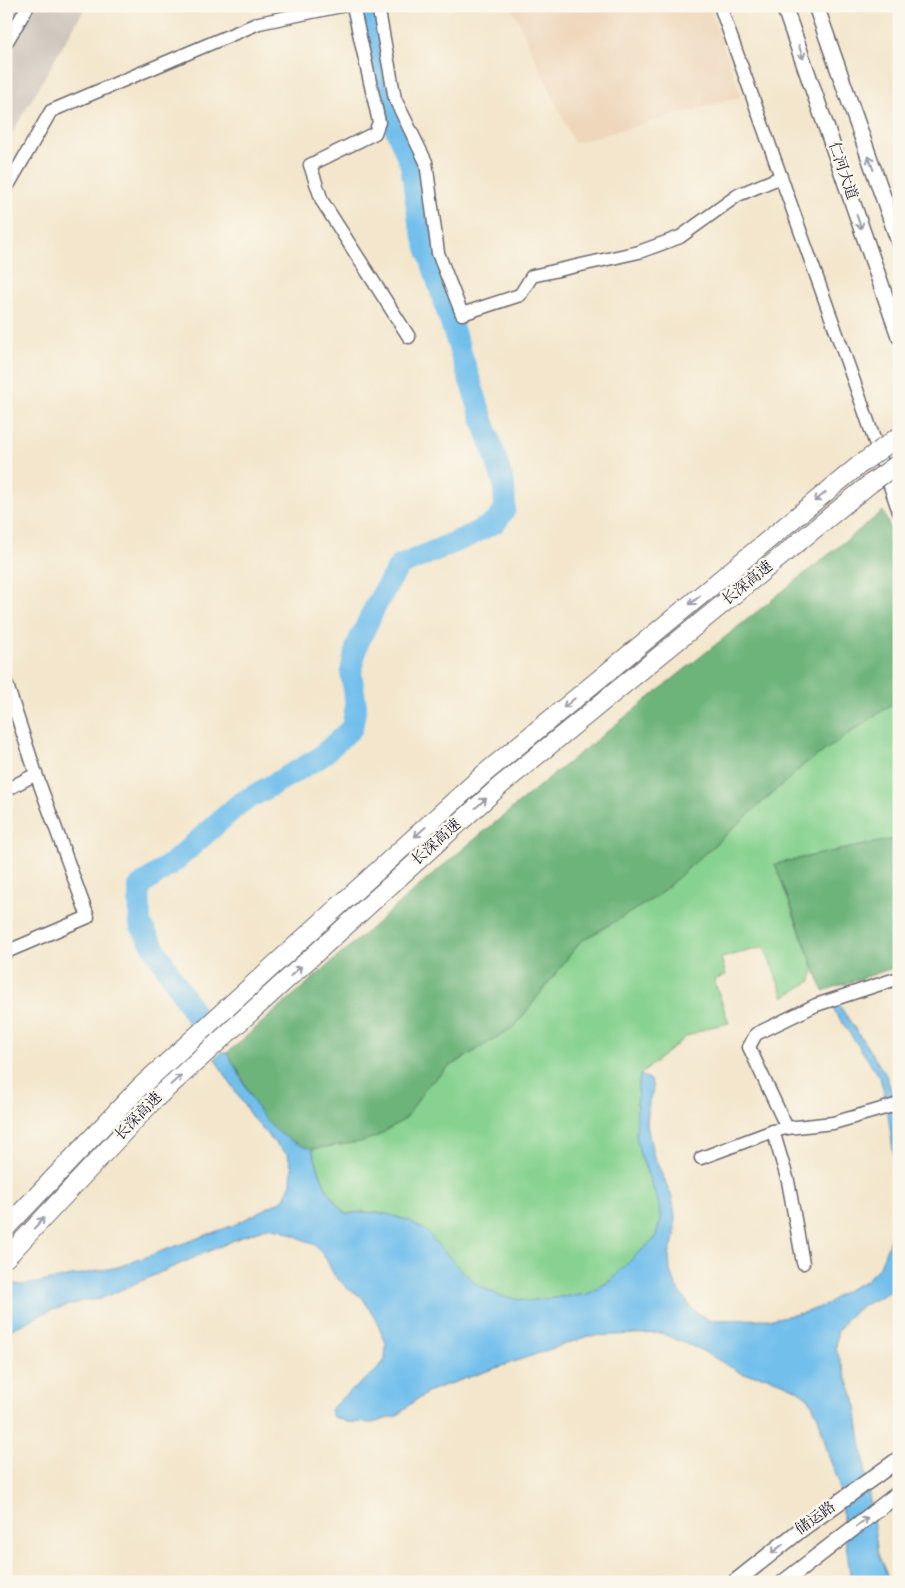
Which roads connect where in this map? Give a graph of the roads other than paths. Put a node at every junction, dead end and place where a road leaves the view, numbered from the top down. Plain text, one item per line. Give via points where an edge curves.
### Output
1 (27, 6) edge
2 (341, 6) edge
3 (353, 6) edge
4 (378, 6) edge
5 (784, 6) edge
6 (816, 6) edge
7 (722, 7) edge
8 (6, 43) edge
9 (781, 178) junction
10 (6, 189) edge
11 (899, 242) edge
12 (899, 336) edge
13 (409, 337) dead end
14 (899, 436) edge
15 (899, 463) edge
16 (899, 512) edge
17 (6, 682) edge
18 (36, 774) junction
19 (6, 790) edge
20 (6, 952) edge
21 (899, 978) edge
22 (899, 1104) edge
23 (787, 1128) junction
24 (773, 1132) junction
25 (701, 1158) dead end
26 (6, 1228) edge
27 (6, 1258) edge
28 (804, 1263) dead end
29 (894, 1462) edge
30 (899, 1493) edge
31 (735, 1582) edge
32 (784, 1582) edge

1 - 8 street
2 - 10 street via 259,22 51,111
3 - 13 street via 379,122 375,133 310,165 322,201
4 - 9 street via 395,99 426,162 438,253 462,314 520,295 532,276 639,252 680,237 738,195
5 -> 12 main road, 仁河大道
11 -> 6 main road, 仁河大道
7 - 9 street
9 - 16 street
14 -> 26 highway, 长深高速, bridge via 858,466 485,773 140,1087
27 -> 15 highway, 长深高速, bridge via 152,1101 500,785
17 - 18 street
18 - 19 street
18 - 20 street via 88,917
21 - 23 street via 816,1005 756,1034 749,1047
22 - 23 street via 833,1123
23 - 24 street
24 - 25 street
24 - 28 street via 788,1181
29 -> 31 main road, 储运路
32 -> 30 main road, 储运路

